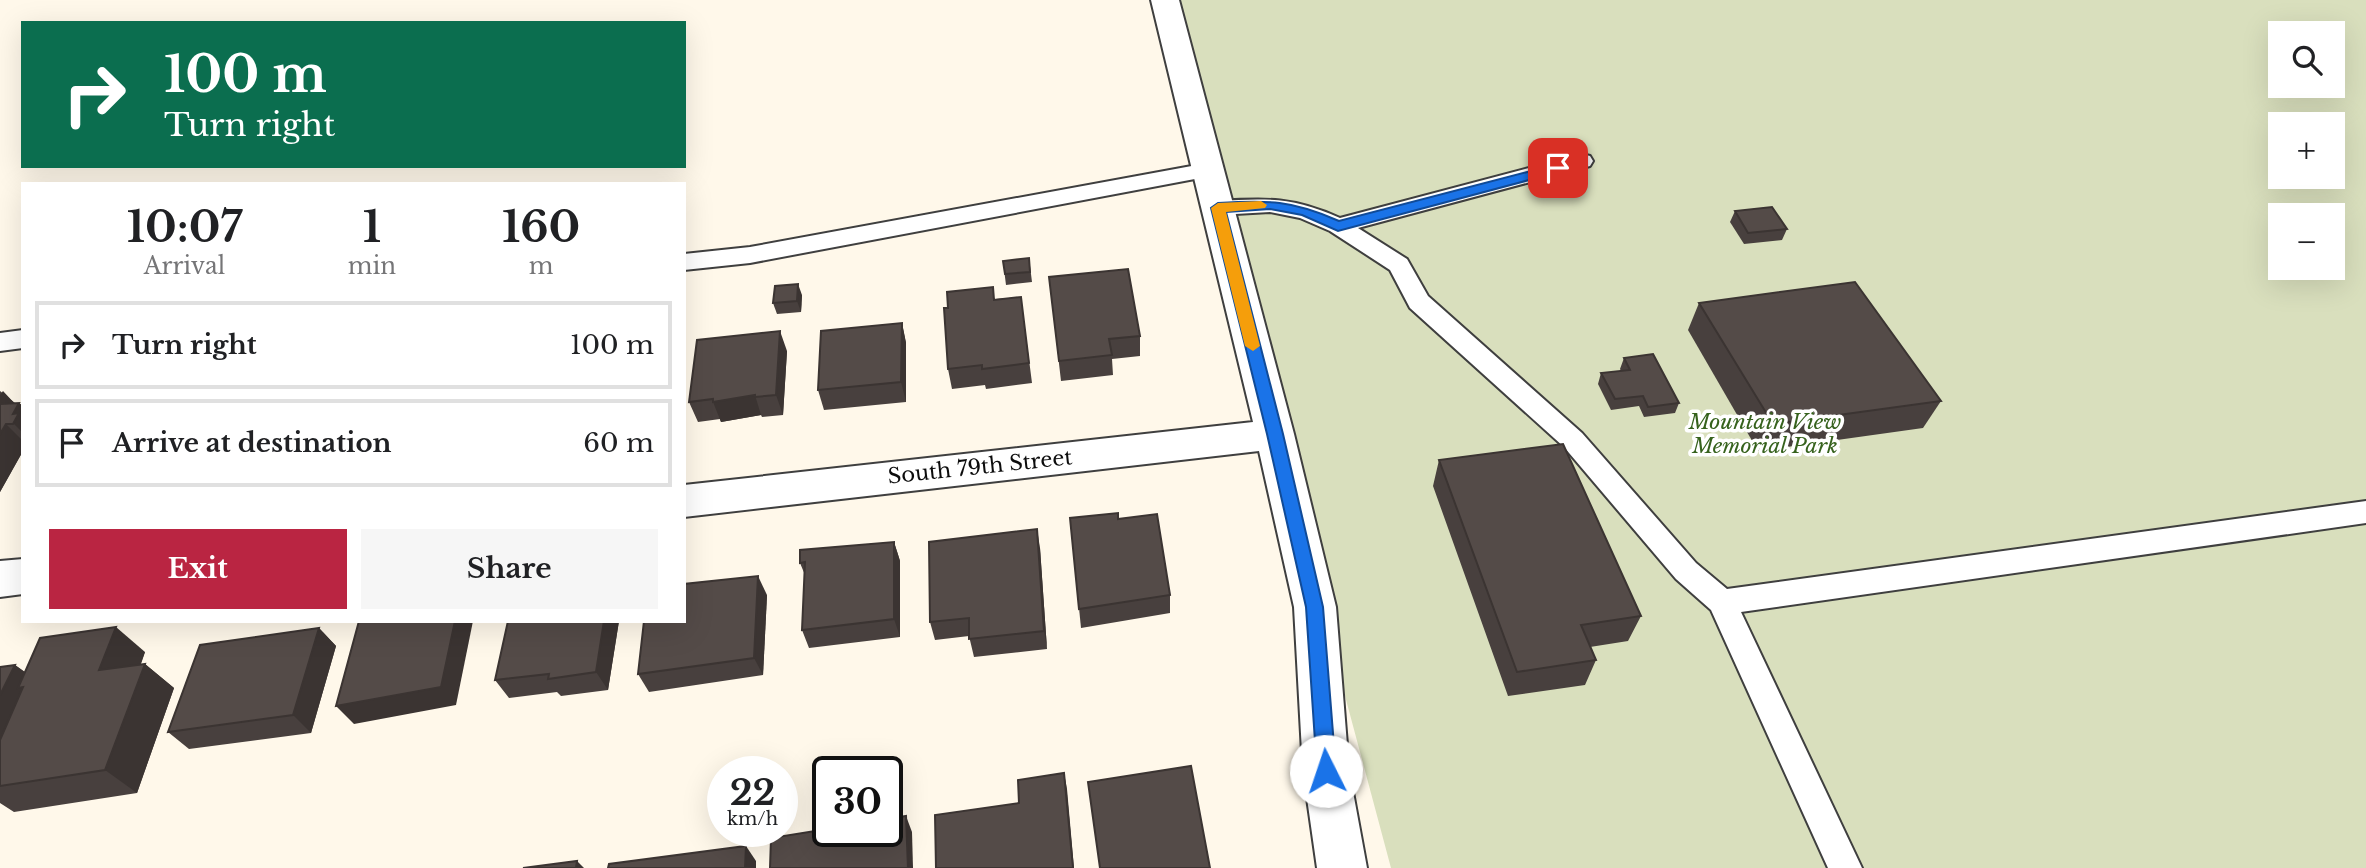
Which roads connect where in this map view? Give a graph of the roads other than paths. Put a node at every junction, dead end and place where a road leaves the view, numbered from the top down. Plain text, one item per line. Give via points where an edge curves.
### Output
1 (1165, 0) edge
2 (1582, 161) dead end
3 (1208, 170) junction
4 (1218, 208) junction
5 (1338, 226) junction
6 (686, 262) edge
7 (21, 339) edge
8 (0, 342) edge
9 (1275, 434) junction
10 (686, 501) edge
11 (2366, 512) edge
12 (21, 576) edge
13 (0, 579) edge
14 (1722, 602) junction
15 (1342, 868) edge
16 (1845, 868) edge

1 - 3 street
2 - 5 lane
3 - 4 street
3 - 6 lane via 750,255
4 - 5 lane via 1270,205 1305,211
4 - 9 street
5 - 14 lane via 1399,265 1419,302 1573,440 1686,571
7 - 8 lane
9 - 10 street, South 79th Street
9 - 15 street via 1315,607 1326,771
11 - 14 lane
12 - 13 street
14 - 16 lane

